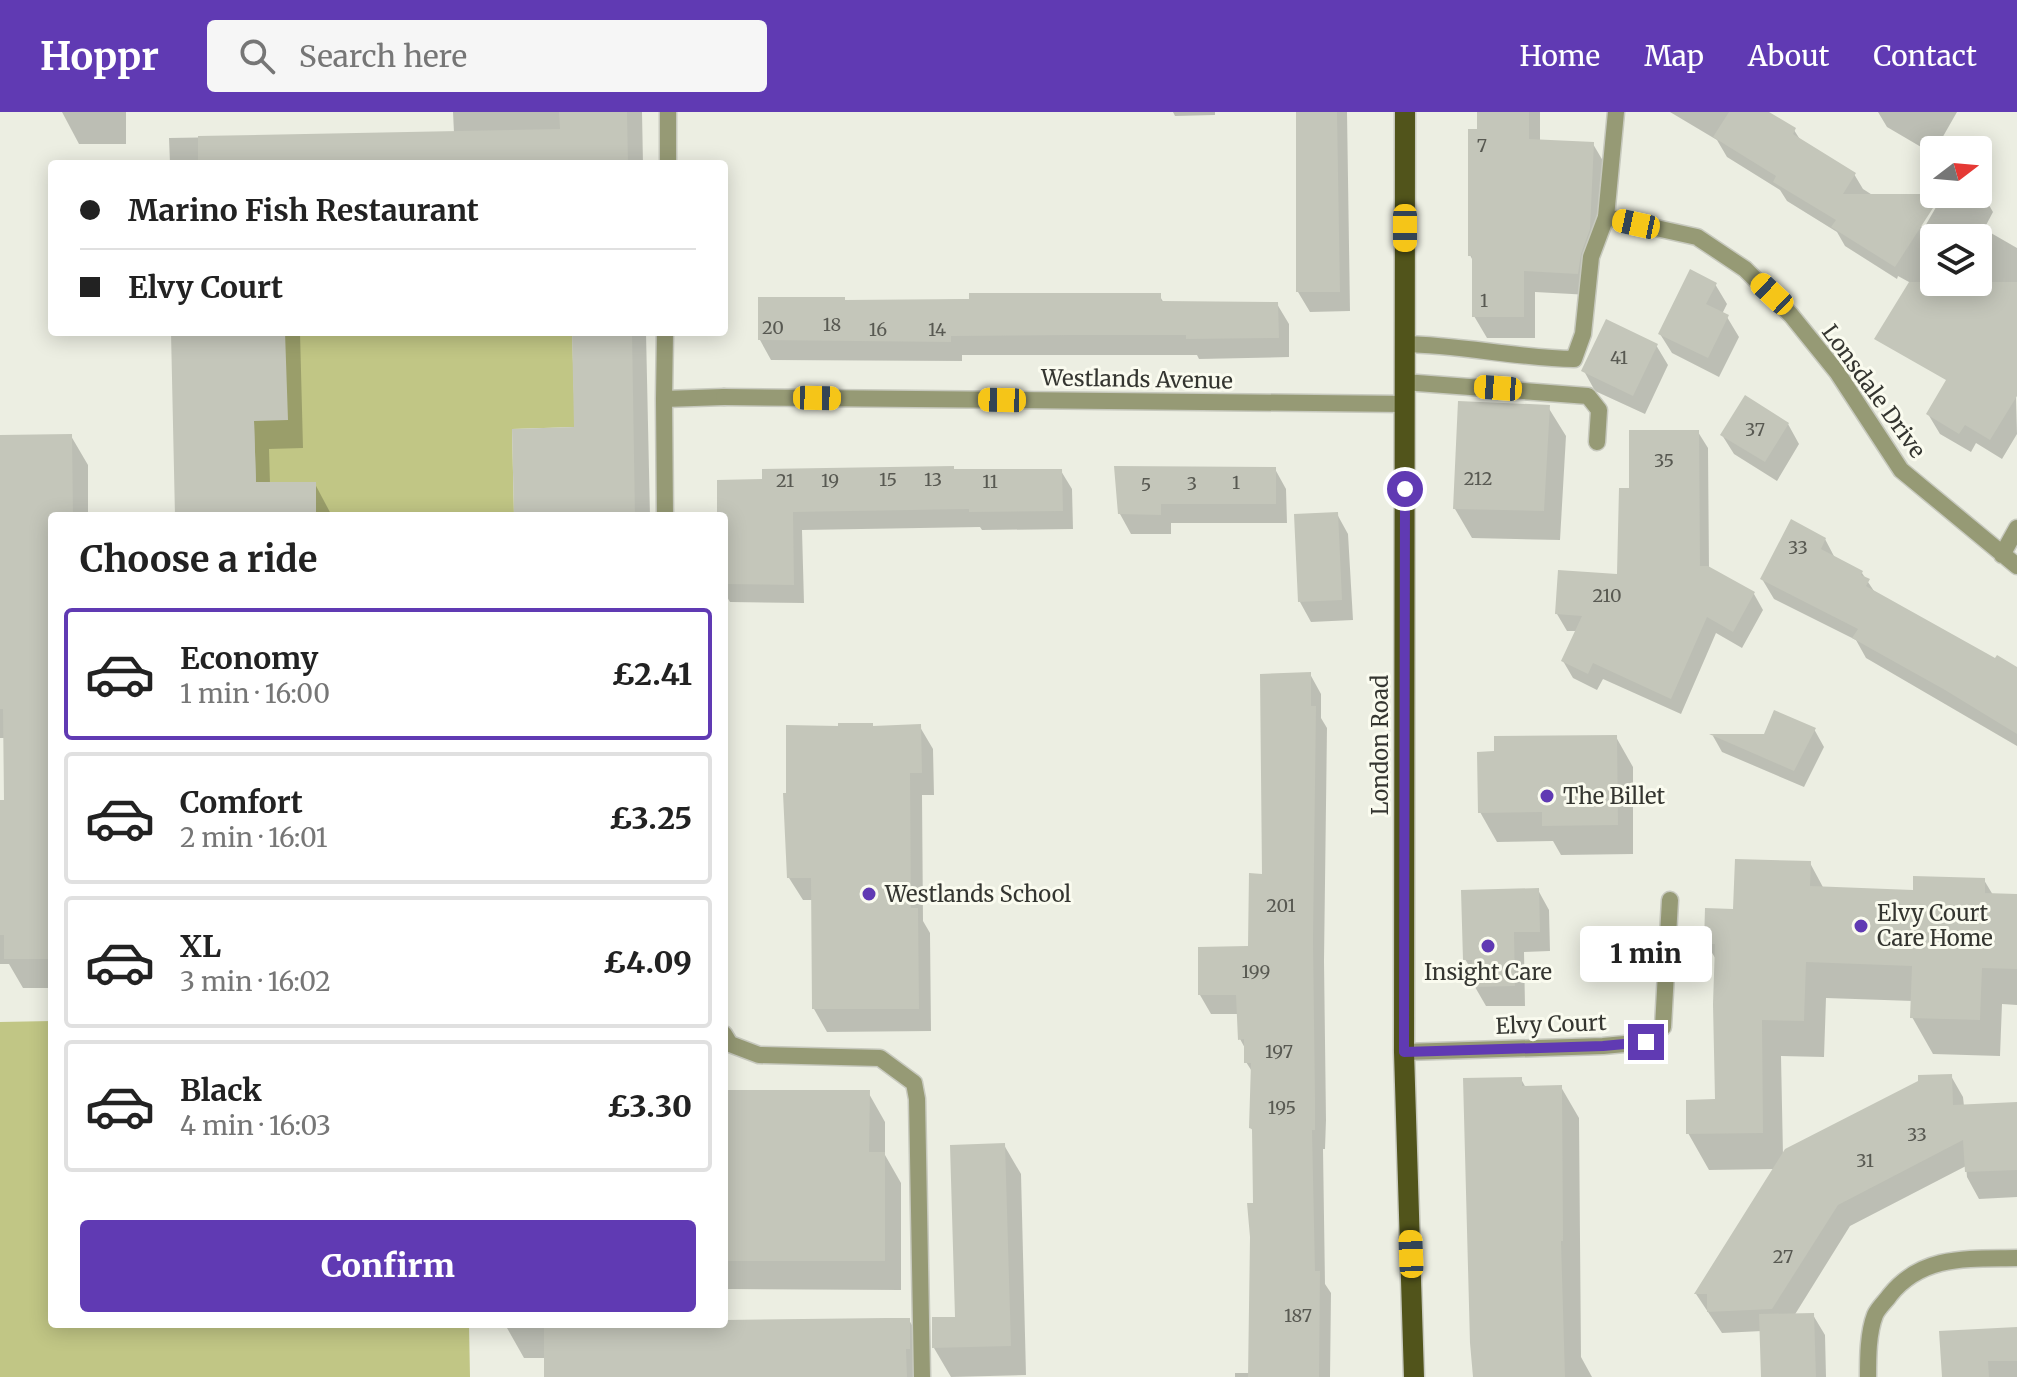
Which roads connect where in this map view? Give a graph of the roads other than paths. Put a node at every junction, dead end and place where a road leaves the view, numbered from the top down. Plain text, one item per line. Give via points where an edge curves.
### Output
1 (668, 112) edge
2 (1405, 112) edge
3 (1616, 112) edge
4 (668, 160) edge
5 (1606, 217) junction
6 (665, 336) edge
7 (1405, 344) junction
8 (1404, 382) junction
9 (664, 399) junction
10 (1405, 404) junction
11 (1597, 442) dead end
12 (665, 512) edge
13 (2017, 528) edge
14 (2002, 555) junction
15 (2017, 566) edge
16 (1670, 900) dead end
17 (728, 1041) edge
18 (1404, 1052) junction
19 (2017, 1258) edge
20 (922, 1377) edge
21 (1414, 1377) edge
22 (1868, 1377) edge

1 - 4 street
2 - 7 main road, London Road
3 - 5 street
5 - 7 street via 1591,257 1583,334 1574,359
5 - 14 street, Lonsdale Drive via 1697,237 1745,269 1837,372 1901,470
6 - 9 street
7 - 8 main road, London Road
8 - 10 main road, London Road
8 - 11 street via 1588,396 1599,410
9 - 10 street, Westlands Avenue
9 - 12 street
10 - 18 main road, London Road
13 - 14 street
14 - 15 street, Lonsdale Drive
16 - 18 street, Elvy Court via 1663,1027 1646,1042
17 - 20 street via 759,1055 880,1058 914,1083
18 - 21 main road, London Road
19 - 22 street via 1963,1259 1920,1268 1896,1287 1875,1314

